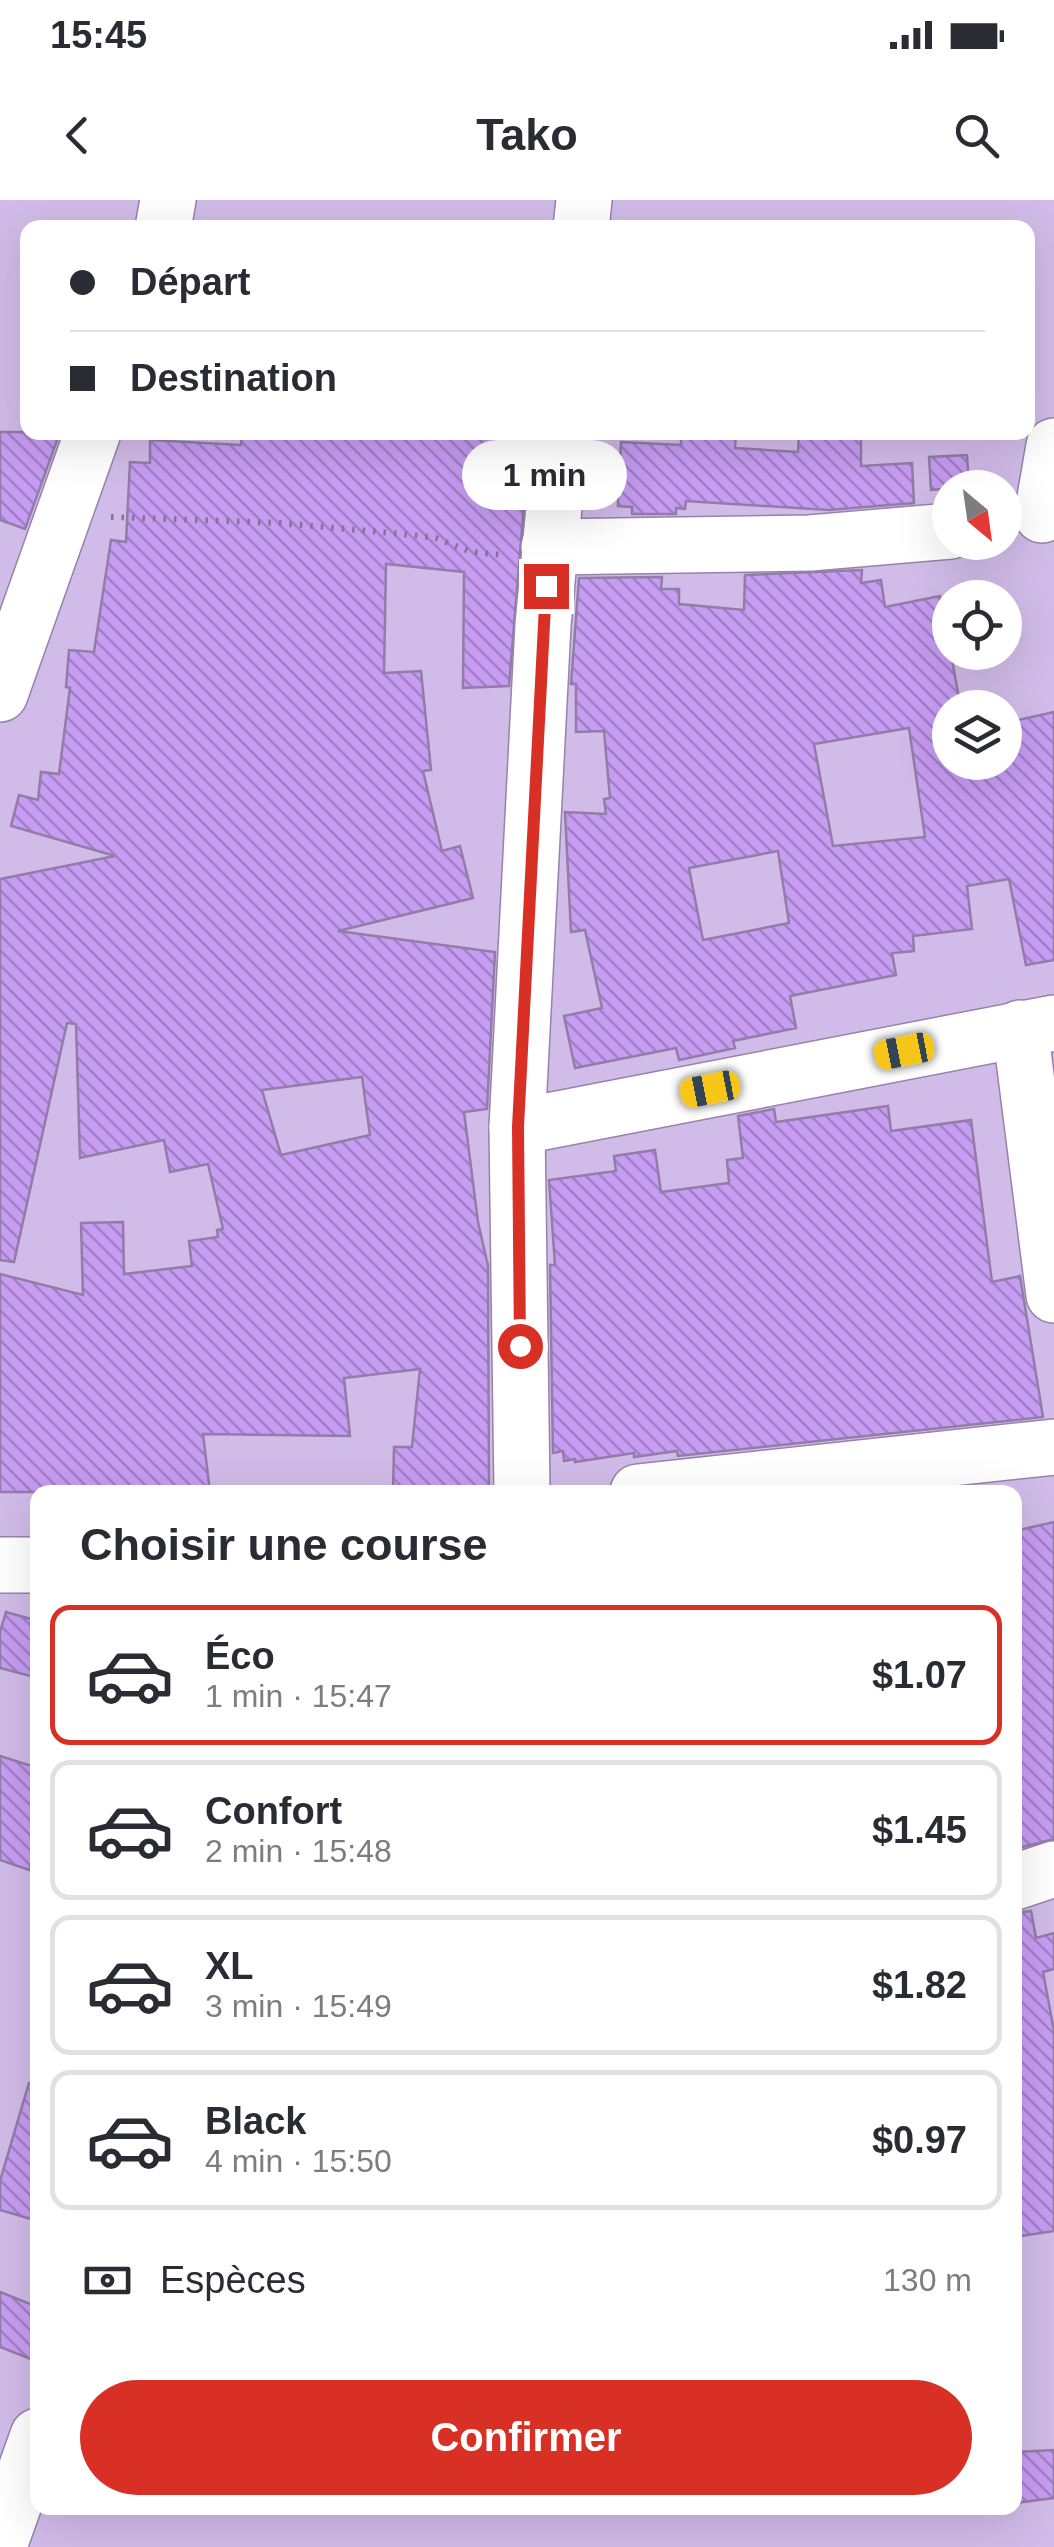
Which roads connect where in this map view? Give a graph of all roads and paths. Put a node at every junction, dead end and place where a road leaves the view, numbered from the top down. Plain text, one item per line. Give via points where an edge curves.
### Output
1 (90, 440) edge
2 (560, 440) edge
3 (1054, 446) edge
4 (67, 509) junction
5 (1034, 516) edge
6 (932, 533) edge
7 (550, 547) junction
8 (0, 694) edge
9 (1037, 1026) edge
10 (518, 1127) junction
11 (1054, 1295) edge
12 (1054, 1447) edge
13 (522, 1485) edge
14 (703, 1485) edge
15 (0, 1565) edge
16 (30, 1566) edge
17 (1054, 1869) edge
18 (1022, 1880) edge
19 (30, 2459) edge
20 (0, 2544) edge
21 (12, 2547) edge

1 - 4 street
2 - 7 street
3 - 5 street
4 - 7 path via 118,519 279,522 436,538 499,556
4 - 8 street
6 - 7 street via 810,544
7 - 10 street
9 - 10 street
9 - 11 street
10 - 13 street
12 - 14 street
15 - 16 street
17 - 18 street
19 - 20 street
20 - 21 street

